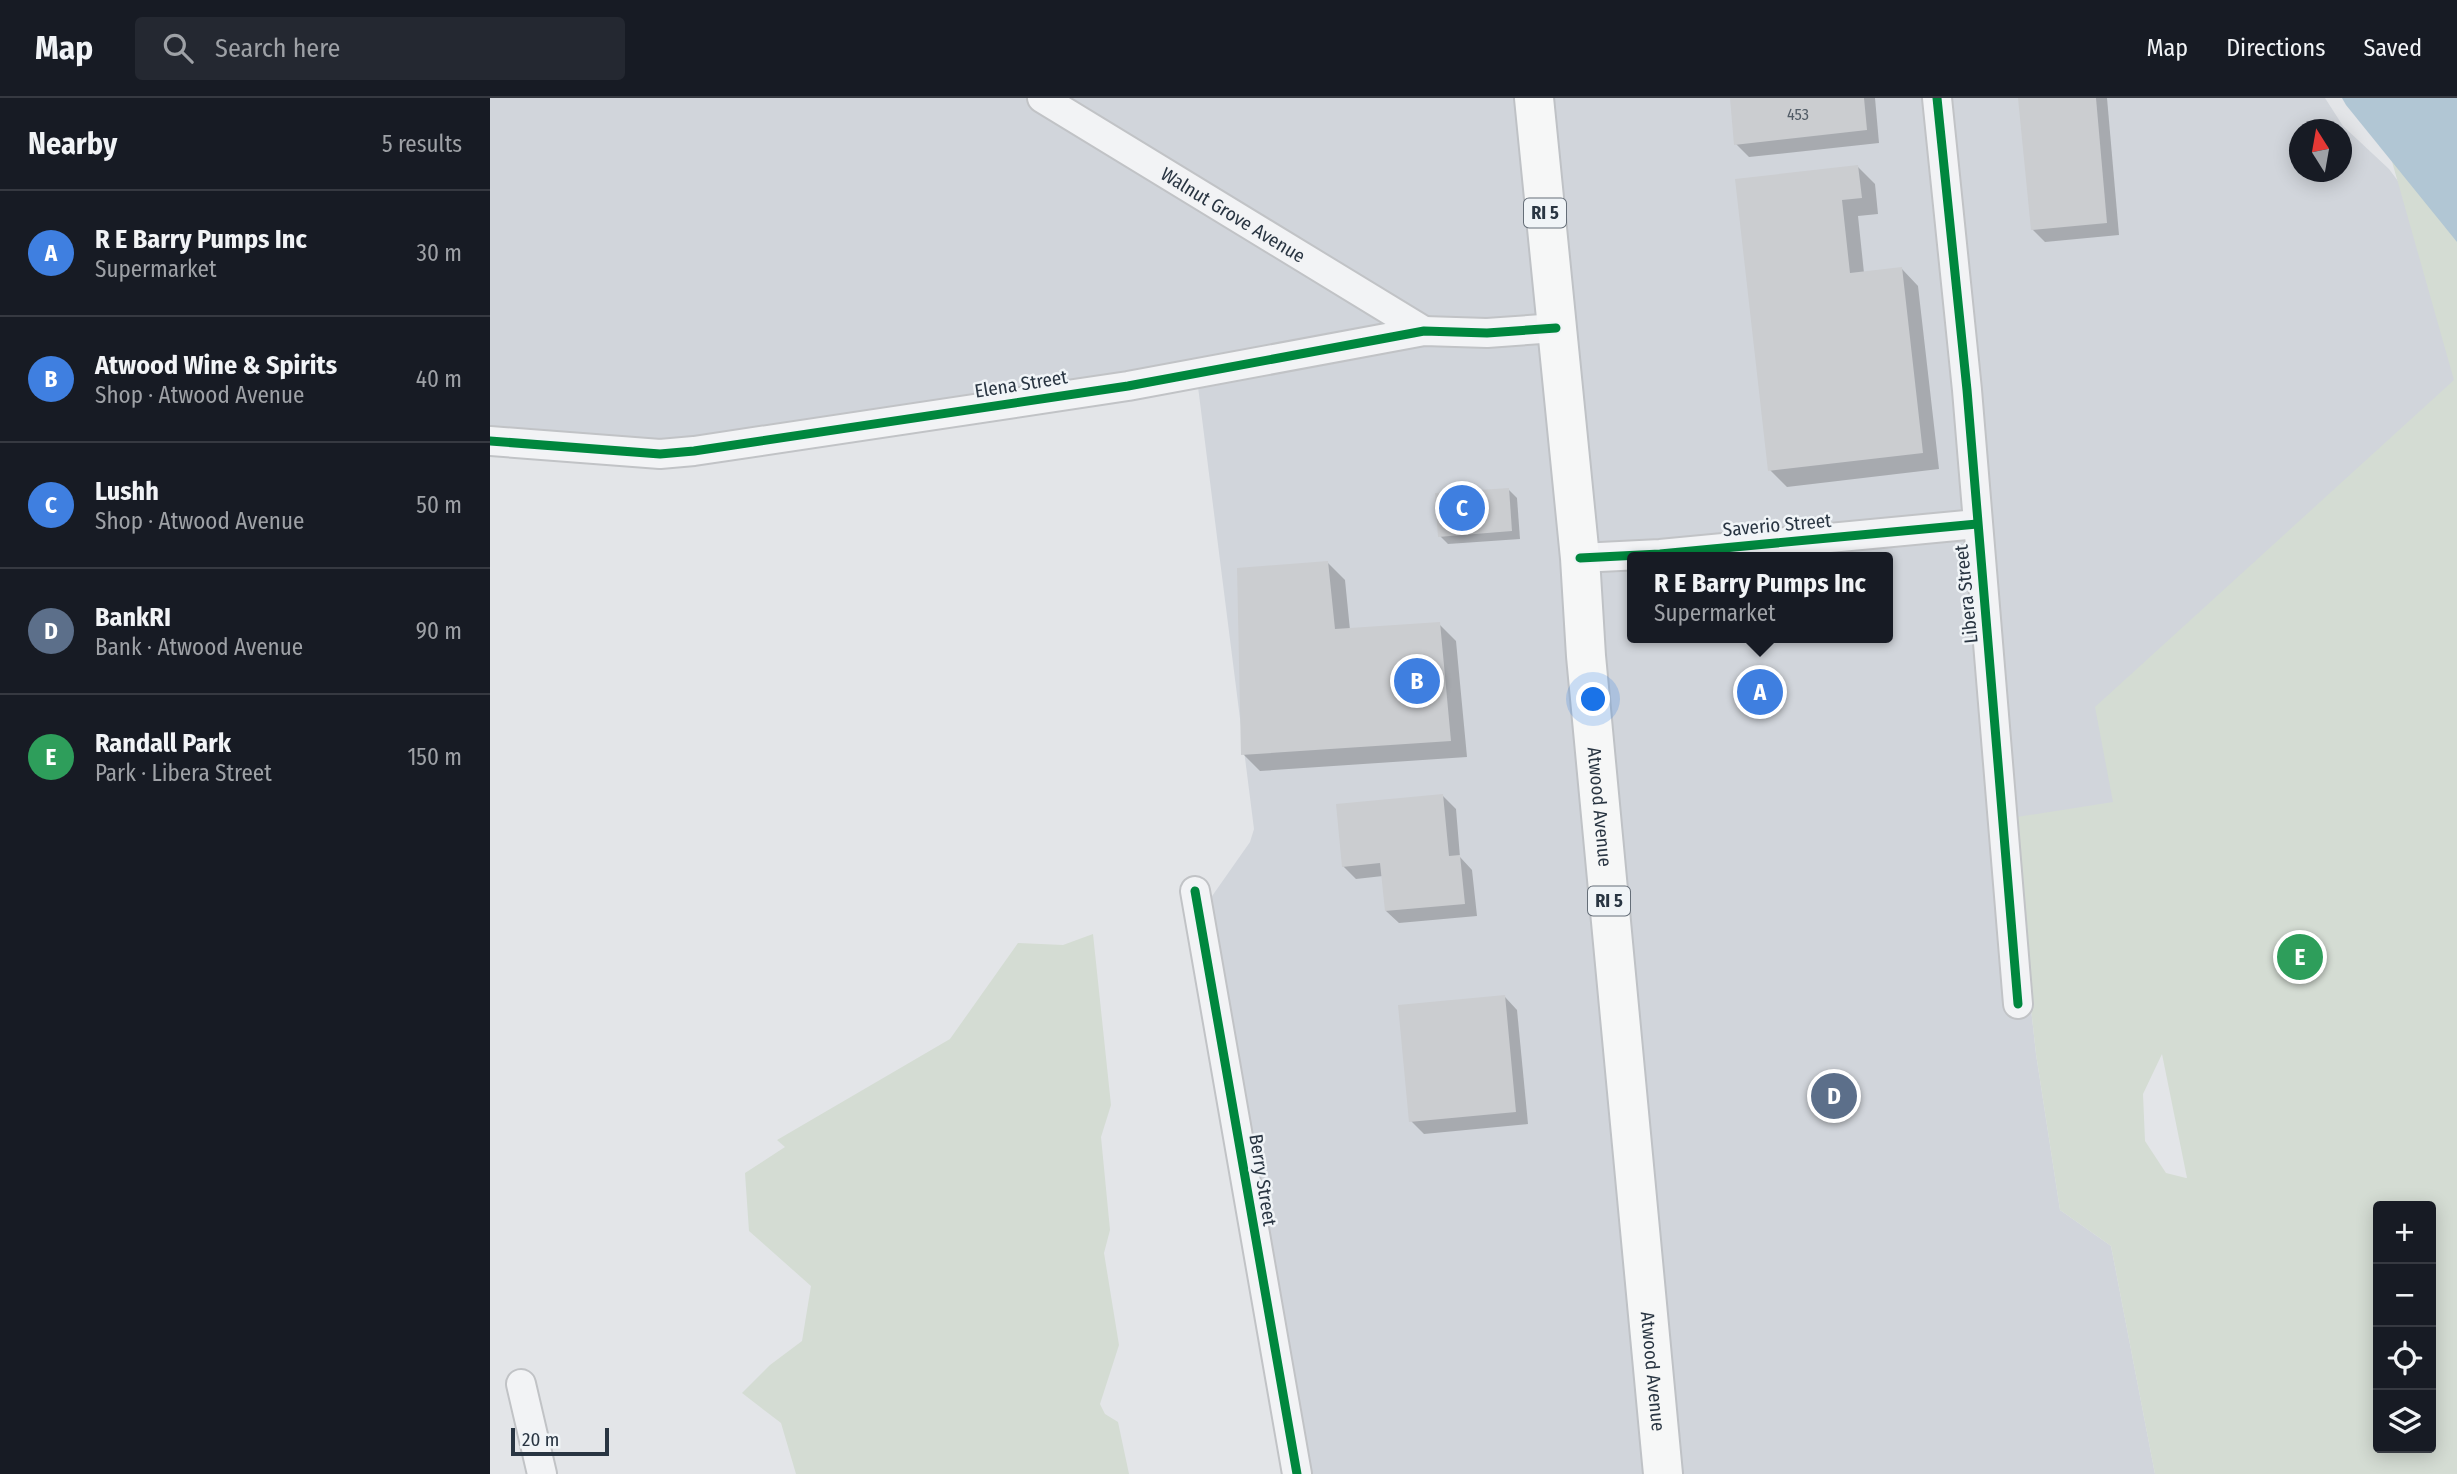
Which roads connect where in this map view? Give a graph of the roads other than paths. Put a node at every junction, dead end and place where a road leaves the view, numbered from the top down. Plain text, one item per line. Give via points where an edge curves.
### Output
1 (1042, 98) edge
2 (1534, 98) edge
3 (1937, 98) edge
4 (1556, 328) junction
5 (1424, 331) junction
6 (490, 442) edge
7 (1977, 524) junction
8 (1681, 552) edge
9 (1627, 556) edge
10 (1580, 558) junction
11 (1195, 891) dead end
12 (2018, 1004) dead end
13 (521, 1384) dead end
14 (542, 1474) edge
15 (1297, 1474) edge
16 (1663, 1474) edge

1 - 5 street, Walnut Grove Avenue
2 - 4 main road, Atwood Avenue / RI 5
3 - 7 street, Libera Street
4 - 5 street, Elena Street
4 - 10 main road, Atwood Avenue / RI 5
5 - 6 street, Elena Street via 1128,386 694,452 660,454
7 - 8 street, Saverio Street
7 - 12 street, Libera Street
9 - 10 street, Saverio Street
10 - 16 main road, Atwood Avenue / RI 5
11 - 15 street, Berry Street
13 - 14 street

